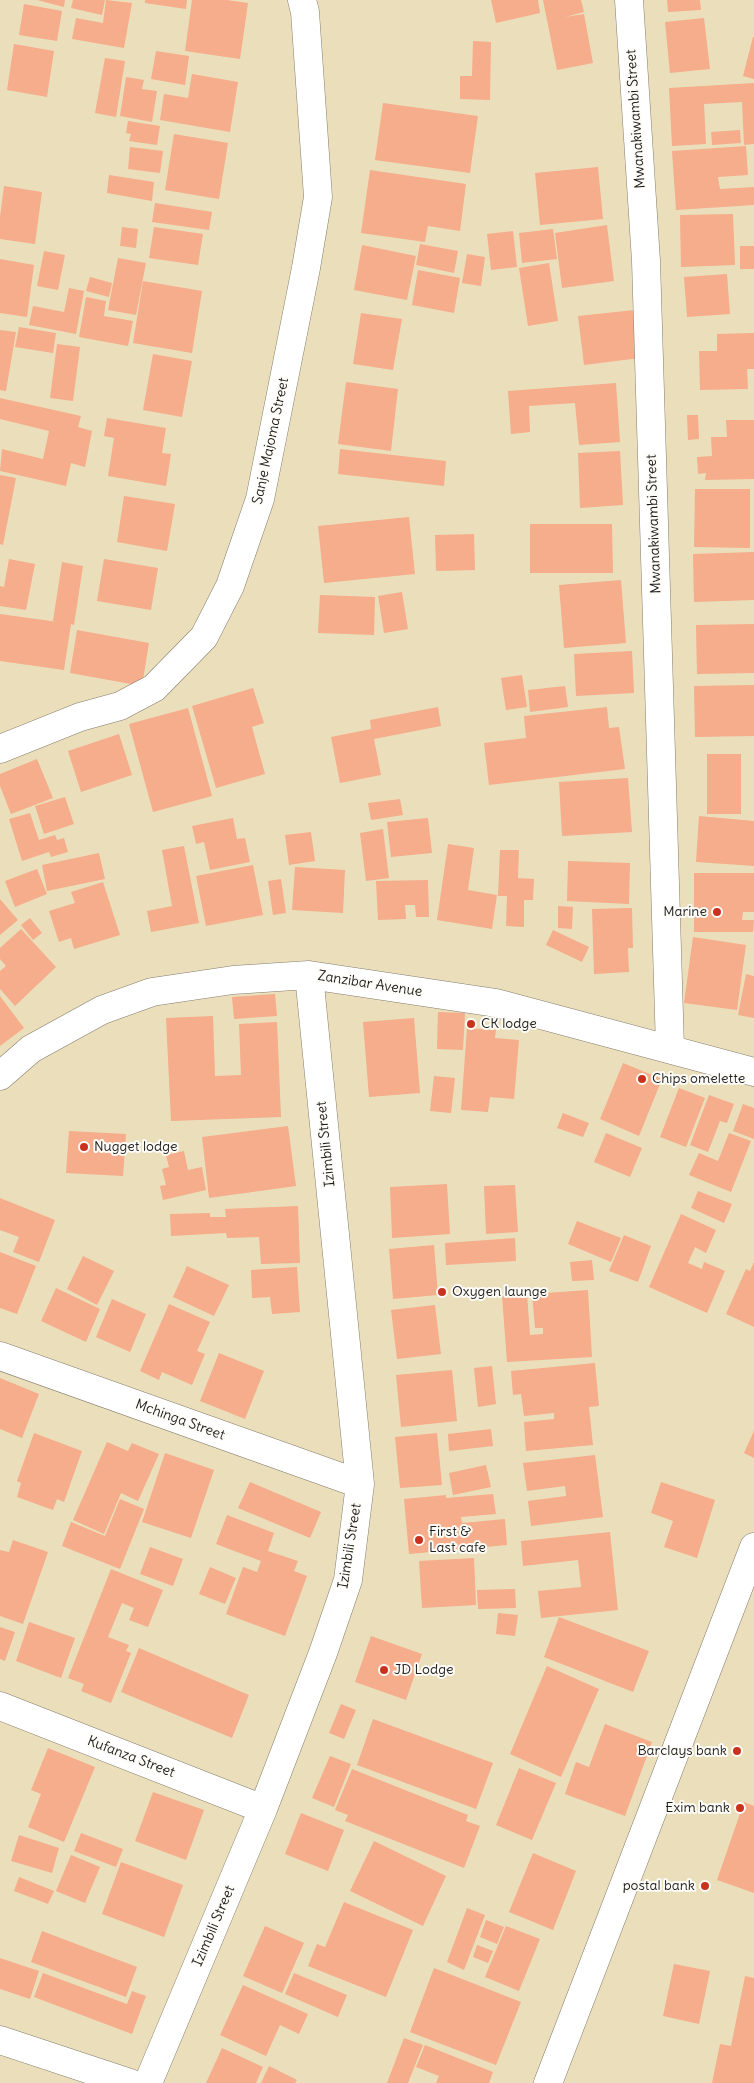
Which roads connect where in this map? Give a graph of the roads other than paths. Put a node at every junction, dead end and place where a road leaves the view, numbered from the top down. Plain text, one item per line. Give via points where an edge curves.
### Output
1 (302, 0) edge
2 (629, 0) edge
3 (0, 749) edge
4 (310, 975) junction
5 (670, 1048) junction
6 (754, 1072) edge
7 (0, 1076) edge
8 (0, 1356) edge
9 (360, 1484) junction
10 (754, 1547) edge
11 (0, 1706) edge
12 (263, 1809) junction
13 (0, 2040) edge
14 (130, 2083) edge
15 (148, 2083) edge
16 (548, 2083) edge

1 - 3 street, Sanje Majoma Street via 318,197 260,499 230,586 204,637 154,688 120,706 80,717
2 - 5 street, Mwanakiwambi Street via 646,261
4 - 5 street, Zanzibar Avenue via 496,1003
4 - 7 street, Zanzibar Avenue via 233,980 152,992 102,1010 31,1049
4 - 9 street, Izimbili Street
5 - 6 street, Zanzibar Avenue
8 - 9 street, Mchinga Street
9 - 12 street, Izimbili Street via 348,1580
10 - 16 street
11 - 12 street, Kufanza Street
12 - 15 street, Izimbili Street
13 - 14 street

